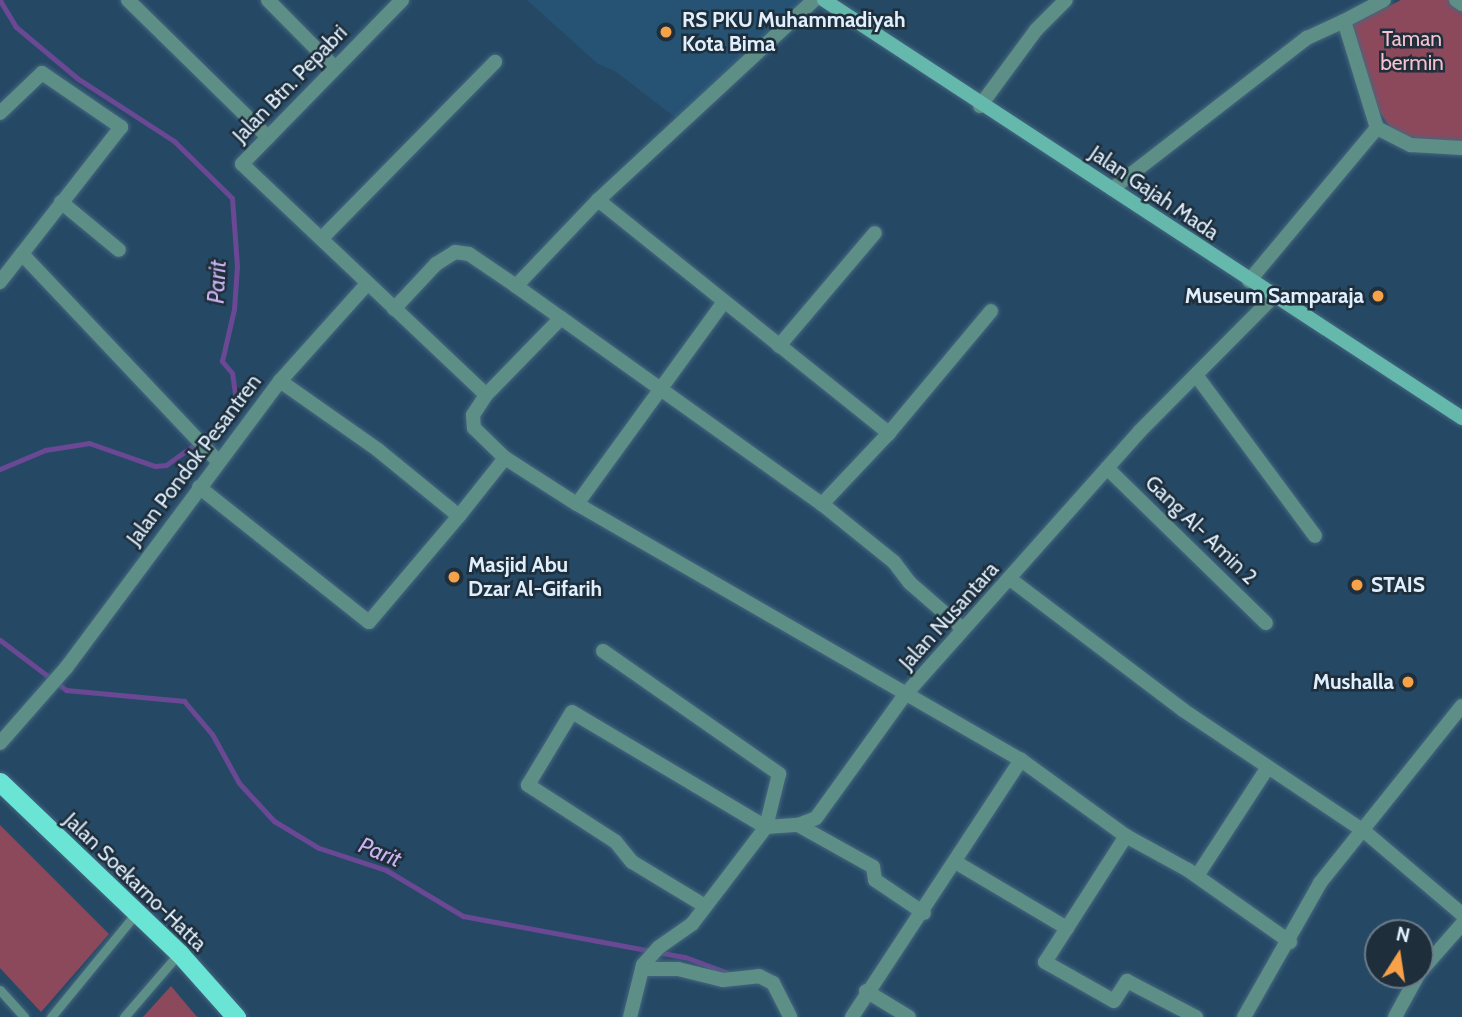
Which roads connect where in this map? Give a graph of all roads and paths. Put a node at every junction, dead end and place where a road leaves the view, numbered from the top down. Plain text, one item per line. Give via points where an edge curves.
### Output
1 (128, 0) edge
2 (268, 0) edge
3 (402, 0) edge
4 (1066, 0) edge
5 (1384, 0) edge
6 (1456, 0) edge
7 (823, 1) edge
8 (1462, 4) edge
9 (1344, 21) junction
10 (495, 62) dead end
11 (334, 67) junction
12 (980, 106) junction
13 (0, 113) edge
14 (1377, 128) junction
15 (268, 137) junction
16 (1462, 148) edge
17 (1112, 189) junction
18 (598, 200) junction
19 (61, 202) junction
20 (874, 233) dead end
21 (322, 238) junction
22 (119, 250) dead end
23 (22, 254) junction
24 (1249, 281) junction
25 (0, 282) edge
26 (366, 285) junction
27 (516, 286) junction
28 (1273, 297) junction
29 (724, 302) junction
30 (394, 309) junction
31 (991, 312) dead end
32 (561, 318) junction
33 (779, 346) junction
34 (1196, 375) junction
35 (280, 380) junction
36 (659, 388) junction
37 (486, 395) junction
38 (1462, 418) edge
39 (890, 433) junction
40 (505, 458) junction
41 (219, 462) junction
42 (1107, 468) junction
43 (199, 487) junction
44 (577, 504) junction
45 (822, 504) junction
46 (459, 516) junction
47 (1315, 536) dead end
48 (1010, 579) junction
49 (1266, 623) dead end
50 (963, 629) junction
51 (603, 651) dead end
52 (904, 696) junction
53 (1462, 706) edge
54 (1457, 722) edge
55 (0, 743) edge
56 (1021, 760) junction
57 (1268, 766) junction
58 (0, 782) edge
59 (798, 825) junction
60 (766, 827) junction
61 (1364, 831) junction
62 (1126, 836) junction
63 (957, 863) junction
64 (1197, 876) junction
65 (705, 906) junction
66 (136, 913) junction
67 (924, 913) junction
68 (1462, 914) edge
69 (1462, 924) edge
70 (1067, 928) junction
71 (1290, 942) junction
72 (179, 953) junction
73 (1434, 957) edge
74 (642, 967) junction
75 (1411, 989) edge
76 (0, 990) edge
77 (866, 991) junction
78 (24, 1017) edge
79 (51, 1017) edge
80 (124, 1017) edge
81 (236, 1017) edge
82 (630, 1017) edge
83 (790, 1017) edge
84 (852, 1017) edge
85 (909, 1017) edge
86 (1196, 1017) edge
87 (1244, 1017) edge
88 (1395, 1017) edge

1 - 15 street
2 - 11 street
3 - 11 street, Jalan Btn. Pepabri
4 - 12 street via 1036,30
5 - 9 street
6 - 8 street
7 - 12 main road, Jalan Gajah Mada
7 - 18 street
9 - 14 street
9 - 17 street via 1307,38
10 - 21 street
11 - 15 street, Jalan Btn. Pepabri
12 - 17 main road, Jalan Gajah Mada
13 - 19 street via 42,73 121,127
14 - 16 street via 1411,145
14 - 24 street
15 - 21 street, Jalan Btn. Pepabri via 242,164
17 - 24 main road, Jalan Gajah Mada
18 - 27 street
18 - 29 street
19 - 22 street
19 - 23 street
20 - 33 street
21 - 26 street, Jalan Btn. Pepabri
23 - 25 street
23 - 41 street
24 - 28 main road, Jalan Gajah Mada
26 - 30 street, Jalan Btn. Pepabri
26 - 35 street, Jalan Pondok Pesantren
27 - 30 street via 469,254 455,252 436,264
27 - 32 street
28 - 34 street, Jalan Nusantara
28 - 38 main road, Jalan Gajah Mada
29 - 33 street
29 - 36 street
30 - 37 street, Jalan Btn. Pepabri
31 - 39 street
32 - 36 street
32 - 37 street
33 - 39 street
34 - 42 street, Jalan Nusantara
34 - 47 street
35 - 41 street, Jalan Pondok Pesantren
35 - 46 street via 378,450
36 - 44 street
36 - 45 street
37 - 40 street via 472,424
39 - 45 street
40 - 44 street
40 - 46 street
41 - 43 street, Jalan Pondok Pesantren
42 - 48 street, Jalan Nusantara
42 - 49 street, Gang Al- Amin 2
43 - 46 street via 369,622
43 - 55 street, Jalan Pondok Pesantren via 66,668
44 - 52 street
45 - 50 street via 894,562 910,583
48 - 50 street, Jalan Nusantara
48 - 57 street via 1183,710
50 - 52 street, Jalan Nusantara
51 - 60 street via 775,768 779,782
52 - 56 street
52 - 59 street, Jalan Nusantara via 816,818
53 - 54 street
54 - 61 street
56 - 62 street
56 - 63 street
57 - 61 street
57 - 64 street
58 - 66 highway, Jalan Soekarno-Hatta
59 - 60 street
59 - 67 street via 873,867 875,880
60 - 65 street
60 - 65 street via 572,712 528,785 616,842 632,862
61 - 68 street
61 - 71 street via 1320,883
62 - 64 street
62 - 70 street
63 - 67 street
63 - 70 street
64 - 71 street
65 - 74 street via 692,924 659,947
66 - 72 highway, Jalan Soekarno-Hatta
66 - 79 lane
67 - 77 street
69 - 73 street
70 - 86 street via 1045,962 1114,1001 1127,981
71 - 87 street
72 - 80 lane
72 - 81 highway, Jalan Soekarno-Hatta
74 - 82 street
74 - 83 street via 678,969 723,980 759,975 773,983
75 - 88 street
76 - 78 lane
77 - 84 street
77 - 85 street

